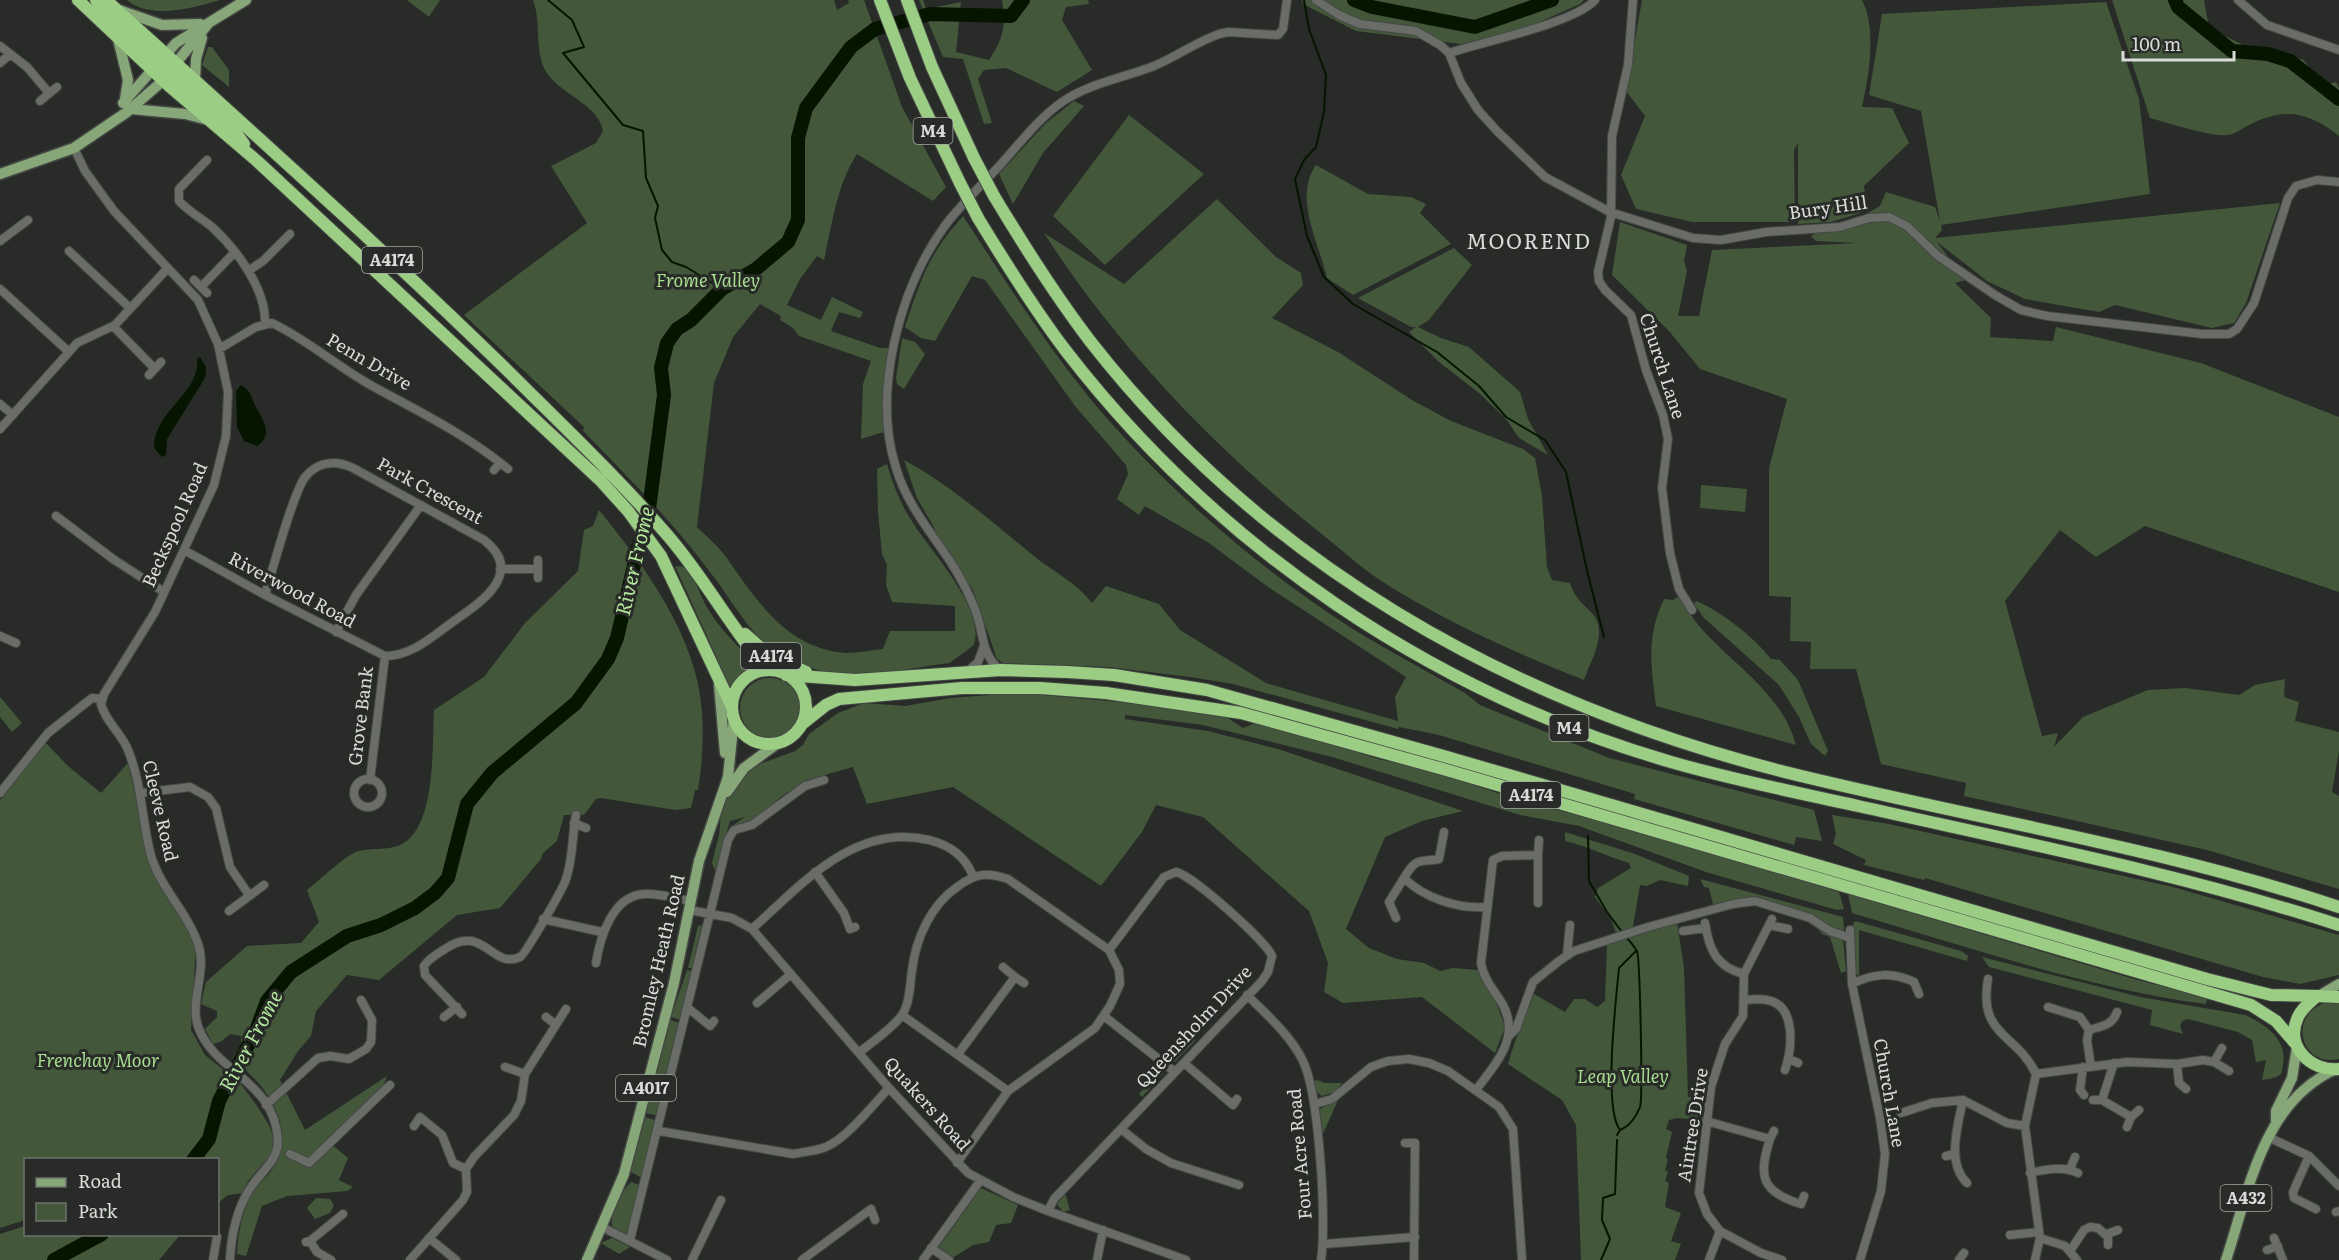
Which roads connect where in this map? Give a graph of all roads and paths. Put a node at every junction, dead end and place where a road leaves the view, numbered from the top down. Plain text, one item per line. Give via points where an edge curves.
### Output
1 (78, 0) edge
2 (96, 0) edge
3 (246, 0) edge
4 (880, 0) edge
5 (907, 0) edge
6 (1287, 0) edge
7 (1316, 0) edge
8 (1595, 0) edge
9 (1633, 0) edge
10 (2238, 0) edge
11 (110, 4) edge
12 (208, 24) junction
13 (118, 39) junction
14 (0, 46) edge
15 (2339, 50) edge
16 (1449, 53) junction
17 (10, 54) junction
18 (159, 62) junction
19 (0, 63) edge
20 (170, 72) junction
21 (195, 80) junction
22 (57, 87) dead end
23 (49, 93) junction
24 (40, 101) dead end
25 (127, 106) junction
26 (208, 120) junction
27 (74, 148) junction
28 (207, 160) dead end
29 (257, 161) junction
30 (0, 174) edge
31 (2339, 182) edge
32 (1610, 212) junction
33 (27, 219) dead end
34 (290, 234) dead end
35 (0, 241) edge
36 (69, 251) dead end
37 (234, 252) junction
38 (167, 269) junction
39 (248, 271) junction
40 (201, 287) dead end
41 (0, 289) edge
42 (130, 308) junction
43 (265, 323) junction
44 (113, 326) junction
45 (219, 349) junction
46 (69, 352) junction
47 (155, 369) dead end
48 (0, 404) edge
49 (13, 415) junction
50 (0, 429) edge
51 (508, 469) dead end
52 (421, 505) junction
53 (56, 516) dead end
54 (184, 550) junction
55 (500, 569) junction
56 (538, 569) dead end
57 (164, 592) junction
58 (265, 595) junction
59 (1692, 610) dead end
60 (725, 612) junction
61 (336, 632) junction
62 (0, 636) edge
63 (16, 643) dead end
64 (984, 646) junction
65 (385, 656) junction
66 (766, 670) junction
67 (1001, 670) junction
68 (966, 673) junction
69 (786, 675) junction
70 (830, 679) junction
71 (718, 680) junction
72 (102, 699) junction
73 (733, 713) junction
74 (802, 724) junction
75 (778, 743) junction
76 (370, 780) dead end
77 (824, 780) dead end
78 (0, 793) edge
79 (140, 793) junction
80 (718, 806) junction
81 (586, 828) dead end
82 (1444, 832) dead end
83 (1539, 840) dead end
84 (1538, 855) junction
85 (699, 861) junction
86 (815, 872) junction
87 (973, 876) junction
88 (1404, 878) junction
89 (264, 885) dead end
90 (249, 895) junction
91 (1538, 903) dead end
92 (690, 905) junction
93 (2339, 906) edge
94 (1486, 907) junction
95 (229, 911) dead end
96 (709, 914) junction
97 (543, 918) junction
98 (1396, 918) dead end
99 (1570, 925) dead end
100 (2339, 925) edge
101 (752, 929) junction
102 (848, 929) dead end
103 (1788, 929) dead end
104 (1683, 931) dead end
105 (602, 932) junction
106 (1109, 950) junction
107 (1567, 956) junction
108 (596, 963) dead end
109 (1003, 967) dead end
110 (791, 974) junction
111 (1744, 974) junction
112 (1015, 977) junction
113 (1988, 979) dead end
114 (1914, 982) junction
115 (1926, 982) dead end
116 (1024, 983) dead end
117 (1852, 984) junction
118 (2339, 984) edge
119 (1919, 994) dead end
120 (1247, 995) junction
121 (2320, 995) junction
122 (2339, 997) edge
123 (361, 1000) dead end
124 (1744, 1000) junction
125 (757, 1003) dead end
126 (2053, 1006) dead end
127 (688, 1008) junction
128 (566, 1009) dead end
129 (2117, 1012) dead end
130 (902, 1016) junction
131 (1104, 1016) junction
132 (444, 1017) dead end
133 (546, 1017) dead end
134 (714, 1021) dead end
135 (556, 1024) junction
136 (2089, 1030) junction
137 (1509, 1036) junction
138 (2296, 1045) junction
139 (2222, 1048) dead end
140 (860, 1052) junction
141 (958, 1054) junction
142 (1789, 1059) junction
143 (2214, 1062) junction
144 (1184, 1063) junction
145 (2115, 1063) junction
146 (1798, 1064) dead end
147 (2177, 1064) junction
148 (505, 1067) dead end
149 (2087, 1067) junction
150 (2338, 1069) edge
151 (1785, 1070) dead end
152 (2229, 1071) dead end
153 (1175, 1072) junction
154 (525, 1074) junction
155 (2036, 1074) junction
156 (390, 1085) dead end
157 (889, 1088) junction
158 (2186, 1089) dead end
159 (1476, 1090) junction
160 (1008, 1091) junction
161 (2084, 1095) dead end
162 (1964, 1100) junction
163 (266, 1104) junction
164 (1315, 1104) junction
165 (1232, 1105) dead end
166 (2139, 1110) dead end
167 (1901, 1113) dead end
168 (2131, 1117) junction
169 (1706, 1120) junction
170 (2276, 1121) junction
171 (414, 1126) dead end
172 (2025, 1126) junction
173 (2127, 1128) dead end
174 (1121, 1129) junction
175 (658, 1131) junction
176 (2268, 1137) junction
177 (1405, 1143) dead end
178 (290, 1154) dead end
179 (2308, 1156) junction
180 (2075, 1157) dead end
181 (957, 1162) junction
182 (466, 1169) junction
183 (2030, 1173) junction
184 (980, 1181) junction
185 (1967, 1183) dead end
186 (1239, 1185) dead end
187 (2339, 1186) edge
188 (1804, 1196) dead end
189 (721, 1200) dead end
190 (2316, 1209) dead end
191 (1048, 1211) junction
192 (343, 1214) dead end
193 (875, 1220) dead end
194 (602, 1227) junction
195 (1103, 1230) junction
196 (2118, 1230) dead end
197 (1720, 1231) junction
198 (2107, 1234) junction
199 (2010, 1235) dead end
200 (2039, 1235) junction
201 (217, 1237) dead end
202 (1414, 1237) junction
203 (429, 1238) junction
204 (630, 1240) junction
205 (1324, 1244) junction
206 (2108, 1245) dead end
207 (931, 1248) junction
208 (2267, 1250) dead end
209 (2070, 1251) junction
210 (213, 1260) edge
211 (230, 1260) edge
212 (331, 1260) edge
213 (410, 1260) edge
214 (456, 1260) edge
215 (586, 1260) edge
216 (667, 1260) edge
217 (692, 1260) edge
218 (802, 1260) edge
219 (923, 1260) edge
220 (949, 1260) edge
221 (1097, 1260) edge
222 (1186, 1260) edge
223 (1321, 1260) edge
224 (1414, 1260) edge
225 (1522, 1260) edge
226 (1709, 1260) edge
227 (1782, 1260) edge
228 (1860, 1260) edge
229 (2035, 1260) edge
230 (2077, 1260) edge
231 (2226, 1260) edge
232 (2283, 1260) edge

1 - 13 highway, A4174
2 - 18 highway
3 - 12 main road
4 - 100 highway, M4, bridge via 910,78 978,218 1066,351 1115,410 1233,526 1357,619 1482,690 1548,720 1673,763 2158,873
5 - 93 highway, M4, bridge via 932,67 994,196 1038,268 1090,341 1184,446 1246,505 1367,596 1454,647 1557,698 1680,743 1851,788 2158,855
6 - 64 street via 1283,29 1278,35 1219,34 1151,67 1090,86 1063,101 945,225 923,259 899,327 888,375 890,437 903,490 967,590
7 - 16 street via 1360,24 1416,32
8 - 16 street via 1589,7 1559,20
9 - 32 street via 1628,65 1612,136
10 - 15 street via 2267,25
11 - 12 main road via 162,25
11 - 18 highway, A4174
12 - 18 main road via 188,33
12 - 20 main road
12 - 21 main road via 197,54
13 - 18 highway, A4174
13 - 25 main road via 129,84
14 - 17 street
16 - 32 street, Bury Hill via 1461,83 1497,131 1545,177
17 - 19 street
17 - 23 street
18 - 20 highway
18 - 20 highway, A4174
18 - 25 main road
20 - 21 highway, A4174
20 - 25 main road
20 - 26 highway, A4174
20 - 29 highway, A4174 via 232,129
21 - 60 highway, A4174 via 458,323 601,463 694,568
22 - 23 street
23 - 24 street
25 - 26 main road
25 - 27 main road
26 - 29 highway, A4174
27 - 30 main road
27 - 38 street, Beckspool Road via 114,211
28 - 37 street via 179,189 179,201 211,226
29 - 71 highway, A4174 via 600,480 645,534 674,579
31 - 32 street, Bury Hill via 2317,180 2296,186 2288,198 2254,303 2237,329 2216,335 2022,310 1938,256 1907,226 1889,218 1720,240 1693,238
32 - 59 street, Church Lane via 1599,281 1631,315 1664,415 1668,439 1662,488 1670,554 1679,589
33 - 35 street
34 - 39 street
36 - 42 street
37 - 39 street
37 - 40 street
38 - 42 street
38 - 45 street, Beckspool Road via 198,300
39 - 43 street via 266,310
41 - 46 street
42 - 44 street
43 - 45 street
43 - 51 street, Penn Drive via 285,330 373,386 418,408 497,466
44 - 46 street via 82,340
44 - 47 street
45 - 54 street, Beckspool Road via 228,392 226,436 217,476
46 - 49 street
48 - 49 street
49 - 50 street
52 - 55 street, Park Crescent via 486,542 496,554
52 - 58 street, Park Crescent via 345,464 315,468 300,485
52 - 61 street via 356,595
53 - 57 street
54 - 57 street, Beckspool Road
54 - 58 street, Riverwood Road
55 - 56 street
55 - 65 street via 487,598 412,650
57 - 72 street, Beckspool Road
58 - 61 street, Riverwood Road
60 - 66 highway, A4174
60 - 70 highway, A4174 via 750,640 776,659
61 - 65 street, Riverwood Road
62 - 63 street
64 - 67 street via 990,661
64 - 68 street via 978,662
65 - 76 street, Grove Bank
66 - 69 highway, A4174
66 - 73 highway, A4174 via 740,685
67 - 68 highway, A4174
67 - 121 highway, A4174 via 1114,675 1253,701 2207,980 2271,995
68 - 70 highway, A4174
69 - 70 highway, A4174
69 - 74 highway, A4174 via 803,692 806,708
71 - 73 highway, A4174
71 - 85 main road, A4017 via 725,764
72 - 78 street via 92,698 48,733
72 - 79 street, Cleeve Road via 102,710 128,749
73 - 75 highway, A4174 via 751,739
73 - 80 main road, Bromley Heath Road / A4017 via 731,764
74 - 75 highway, A4174
74 - 138 highway, A4174 via 839,699 962,688 1106,693 1241,713 2251,1005 2276,1021
75 - 80 main road, Bromley Heath Road / A4017 via 744,768
77 - 96 street, Bromley Heath Road via 805,786 752,825 734,830
79 - 90 street via 190,787 208,797 216,808 230,867
79 - 163 street, Cleeve Road via 151,856 161,882 198,942 198,1028
80 - 85 main road, Bromley Heath Road / A4017
81 - 97 street via 575,819 566,880
82 - 88 street via 1439,859 1419,860
83 - 84 street
84 - 91 street
84 - 94 street via 1496,856
85 - 92 main road, Bromley Heath Road / A4017
86 - 87 street via 847,851 901,836 937,842 953,850 966,861
86 - 101 street
86 - 102 street via 844,913
87 - 106 street via 989,873 1008,879
87 - 130 street via 947,894 928,920 913,963
88 - 94 street via 1427,895 1471,908
88 - 98 street via 1389,902
89 - 90 street
90 - 95 street
92 - 96 street, Quakers Road
92 - 105 street, Quakers Road via 642,894 615,912
92 - 194 main road, Bromley Heath Road / A4017 via 674,983 624,1174
94 - 137 street via 1482,971 1504,1006
96 - 101 street, Quakers Road via 732,918
96 - 127 street, Bromley Heath Road
97 - 105 street
97 - 132 street via 527,951 519,957 505,959 467,939 457,941 428,961 425,975 459,1010
99 - 107 street
101 - 110 street, Quakers Road
103 - 111 street, Aintree Drive via 1770,922
104 - 111 street via 1706,926 1712,954 1728,968
105 - 108 street
106 - 120 street, Queensholm Drive via 1164,877 1182,873 1270,949 1268,972
106 - 131 street via 1119,970 1119,984
107 - 117 street, Church Lane via 1625,934 1755,901 1810,918 1830,932 1850,934
107 - 137 street via 1533,982 1516,1029
109 - 112 street
110 - 125 street
110 - 140 street, Quakers Road
111 - 124 street, Aintree Drive
112 - 116 street
112 - 141 street
113 - 155 street via 1990,1019 2031,1062
114 - 115 street
114 - 117 street via 1885,974
114 - 119 street
117 - 228 street, Church Lane via 1885,1154 1881,1191
118 - 121 main road
120 - 144 street, Queensholm Drive
120 - 164 street, Four Acre Road via 1302,1059
121 - 122 highway
121 - 138 highway via 2297,1018
123 - 163 street via 372,1020 371,1042 366,1049 349,1059 318,1058
124 - 142 street via 1767,999 1785,1011
124 - 169 street, Aintree Drive via 1743,1016 1725,1044 1719,1062
126 - 136 street via 2080,1017
127 - 134 street via 710,1026
127 - 175 street, Bromley Heath Road
128 - 135 street
129 - 136 street via 2108,1025
130 - 140 street
130 - 141 street
131 - 153 street
131 - 160 street via 1081,1040
133 - 135 street
135 - 154 street
136 - 149 street
137 - 159 street via 1503,1055
138 - 150 highway via 2311,1064
138 - 170 main road, A432 via 2292,1078 2276,1111
139 - 143 street
140 - 157 street, Quakers Road
141 - 160 street
142 - 146 street
142 - 151 street
143 - 147 street
143 - 152 street
144 - 153 street, Queensholm Drive
144 - 165 street
145 - 147 street
145 - 149 street
145 - 168 street via 2098,1100
147 - 158 street via 2179,1083
148 - 154 street
149 - 155 street
149 - 161 street via 2080,1090
150 - 170 main road, A432 via 2302,1090
153 - 174 street, Queensholm Drive
154 - 182 street via 522,1101 514,1115
155 - 172 street
156 - 178 street via 309,1163
157 - 175 street via 840,1138 811,1151 793,1154
157 - 181 street, Quakers Road
159 - 164 street via 1429,1063 1398,1060 1371,1067 1332,1099
159 - 225 street via 1499,1107 1513,1129
160 - 181 street
162 - 167 street via 1932,1103
162 - 172 street via 2007,1123
162 - 185 street via 1951,1155
163 - 211 street, Cleeve Road via 275,1122 278,1144 271,1163 240,1209
164 - 205 street, Four Acre Road
166 - 168 street
168 - 173 street
169 - 188 street via 1772,1135 1762,1167 1769,1184 1776,1196 1801,1204
169 - 197 street, Aintree Drive via 1699,1193 1707,1215
170 - 176 main road, A432
171 - 182 street via 422,1113 442,1135 453,1163
172 - 183 street
174 - 186 street via 1171,1163 1230,1178
174 - 191 street, Queensholm Drive via 1054,1199
175 - 204 street, Bromley Heath Road
176 - 179 street
176 - 231 main road, A432
177 - 202 street via 1419,1143
179 - 187 street
179 - 190 street via 2293,1192 2294,1198
180 - 183 street via 2074,1171 2054,1168
181 - 184 street, Quakers Road
182 - 203 street via 467,1192 463,1200
183 - 200 street
184 - 191 street, Quakers Road
184 - 207 street
189 - 217 street
191 - 195 street, Quakers Road
192 - 212 street via 308,1241 316,1252
193 - 218 street via 870,1206
194 - 204 street
194 - 215 main road, Bromley Heath Road / A4017
195 - 221 street
195 - 222 street, Quakers Road
196 - 198 street
197 - 226 street
197 - 227 street, Aintree Drive
198 - 206 street
198 - 209 street via 2090,1227
199 - 200 street
200 - 209 street
200 - 229 street
201 - 210 street
202 - 205 street
202 - 224 street
203 - 213 street
203 - 214 street
204 - 216 street
205 - 223 street, Four Acre Road
207 - 219 street
207 - 220 street
208 - 232 street via 2276,1242
209 - 230 street

